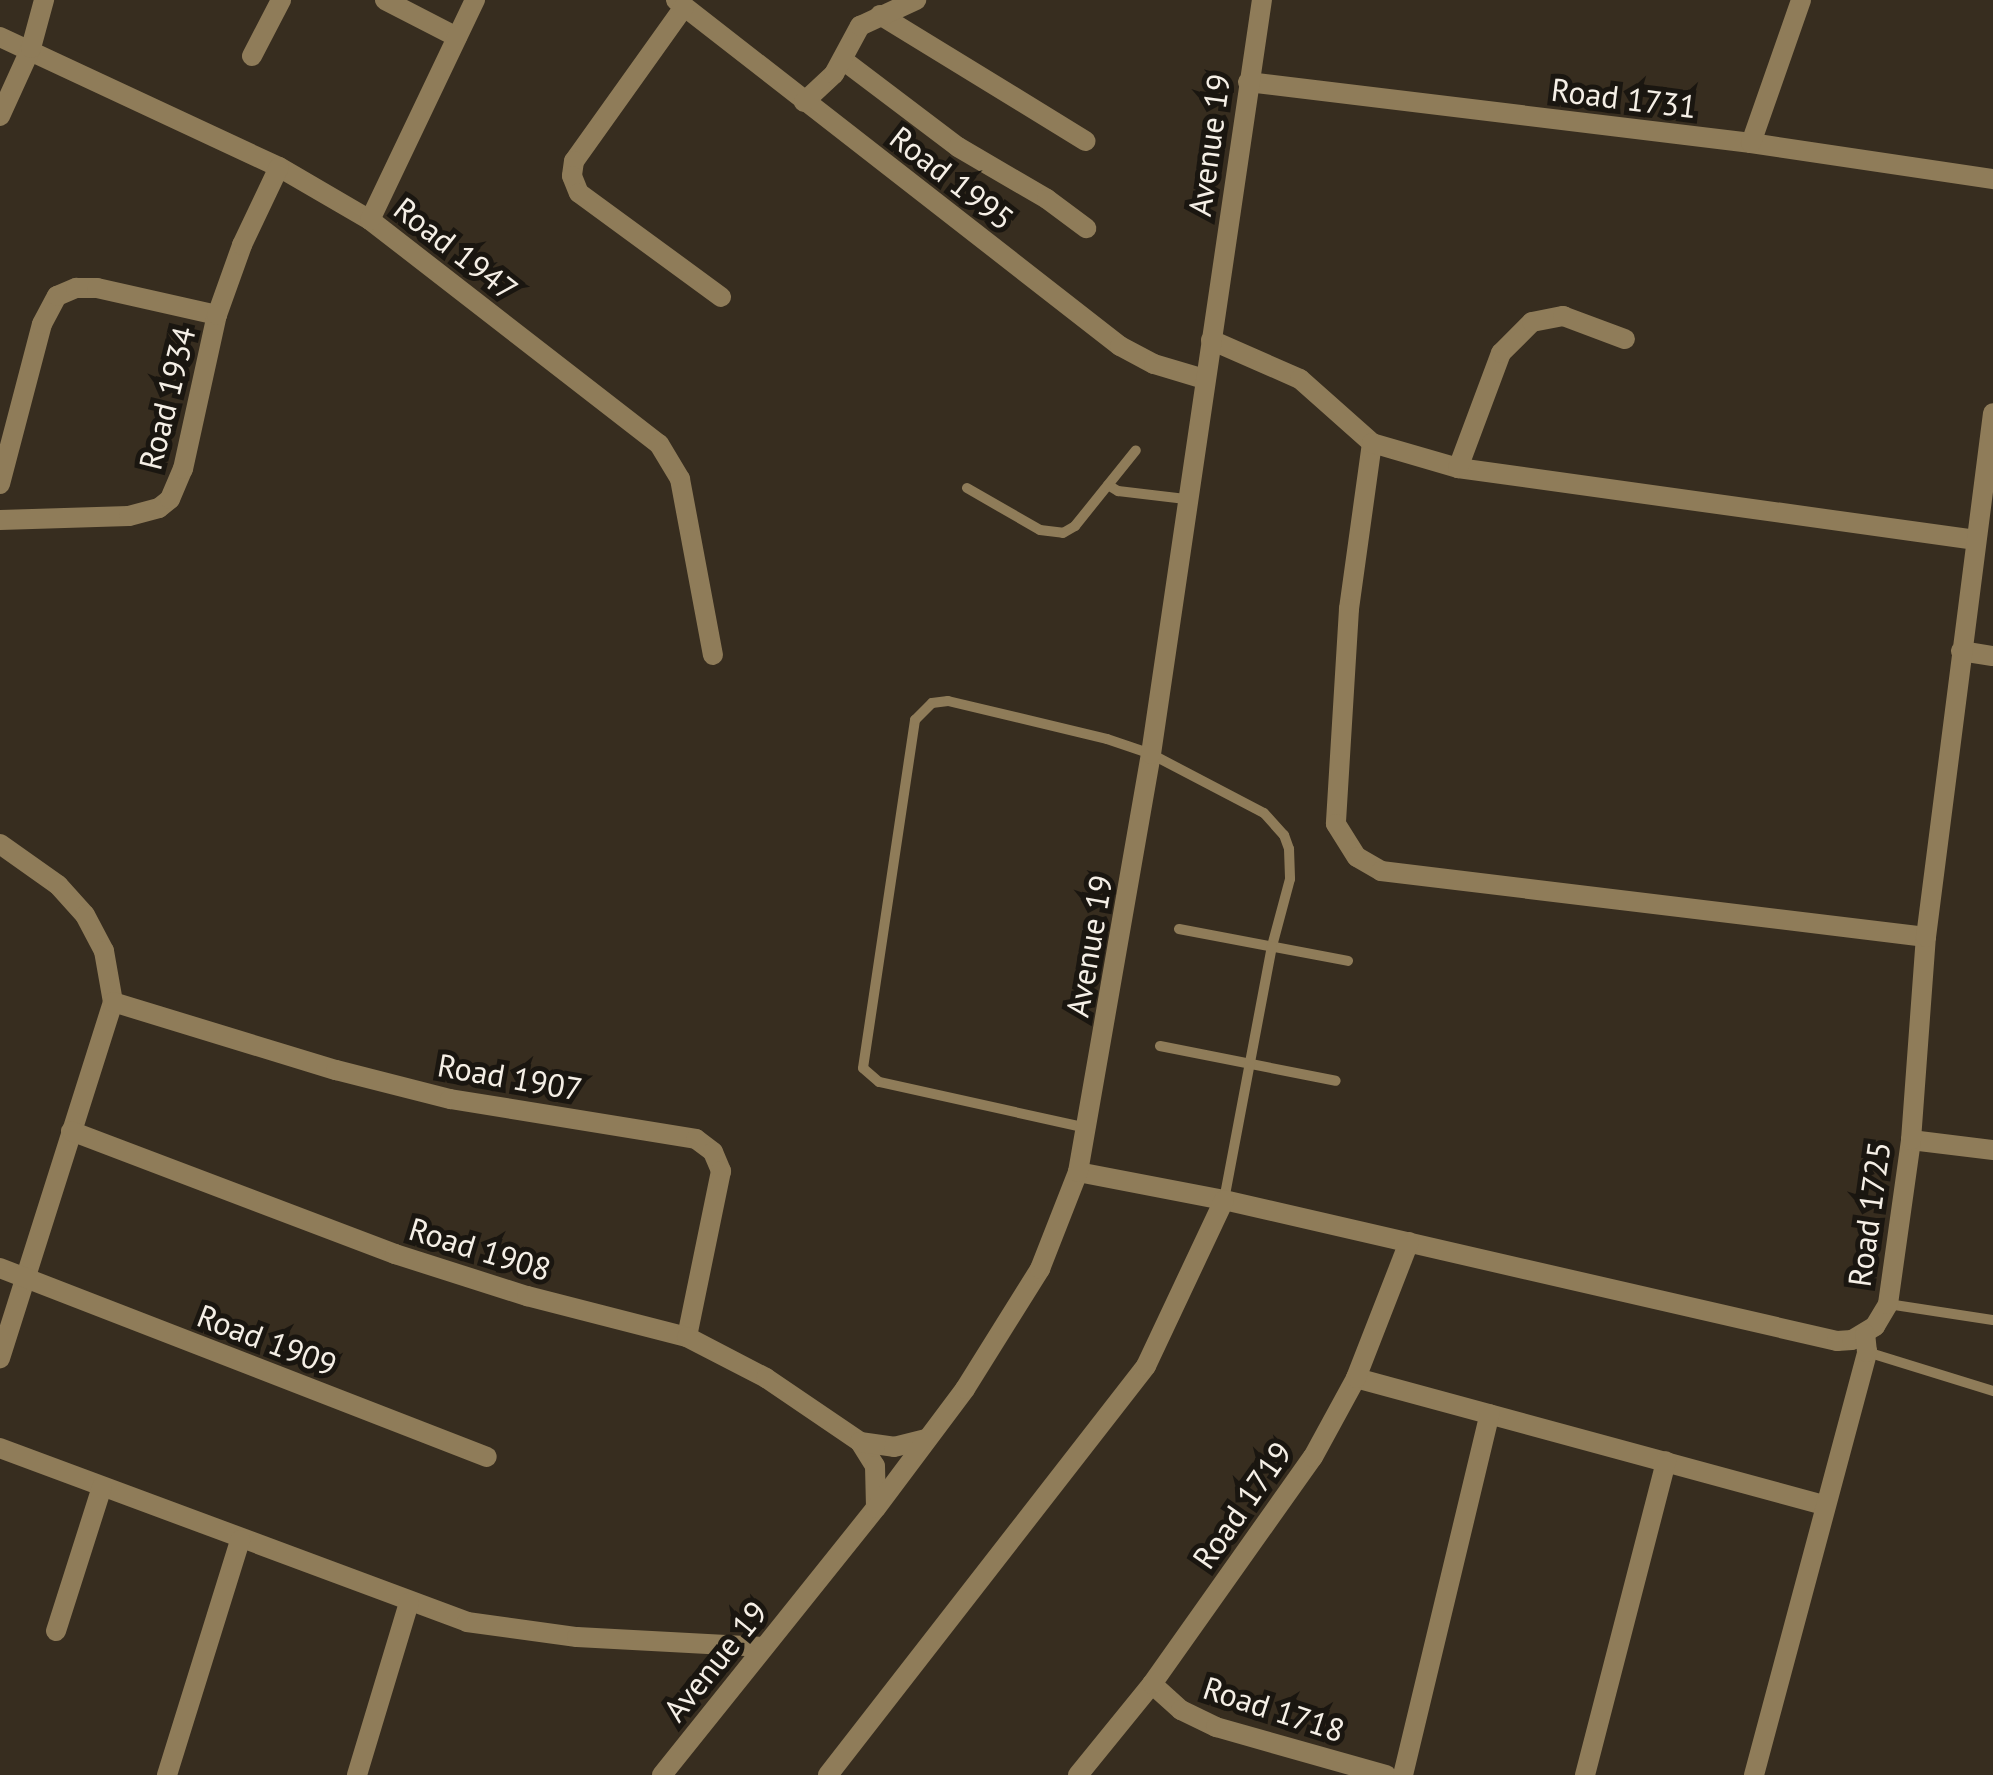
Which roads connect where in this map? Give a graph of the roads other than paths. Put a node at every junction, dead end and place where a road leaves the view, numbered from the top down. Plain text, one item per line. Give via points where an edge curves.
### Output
1 (44, 0) edge
2 (281, 0) edge
3 (385, 0) edge
4 (475, 0) edge
5 (916, 0) edge
6 (1262, 0) edge
7 (1802, 0) edge
8 (680, 3) edge
9 (880, 15) junction
10 (0, 37) edge
11 (457, 37) junction
12 (31, 48) junction
13 (252, 56) dead end
14 (843, 60) junction
15 (1248, 82) junction
16 (804, 102) junction
17 (0, 116) edge
18 (1086, 141) dead end
19 (1751, 144) junction
20 (278, 167) junction
21 (1993, 179) edge
22 (370, 220) junction
23 (1086, 228) dead end
24 (722, 296) dead end
25 (218, 315) junction
26 (1625, 339) dead end
27 (1211, 340) junction
28 (1204, 379) junction
29 (1993, 413) edge
30 (1372, 443) junction
31 (1136, 450) dead end
32 (1458, 468) junction
33 (0, 484) edge
34 (1108, 485) junction
35 (967, 488) dead end
36 (1186, 499) junction
37 (0, 520) edge
38 (1976, 540) junction
39 (1960, 651) junction
40 (713, 654) dead end
41 (1993, 656) edge
42 (1152, 754) junction
43 (0, 844) edge
44 (1179, 929) dead end
45 (1926, 937) junction
46 (1272, 946) junction
47 (1348, 961) dead end
48 (113, 1002) junction
49 (1160, 1046) dead end
50 (1250, 1064) junction
51 (1336, 1081) dead end
52 (1088, 1128) junction
53 (71, 1131) junction
54 (1910, 1140) junction
55 (1993, 1150) edge
56 (1078, 1172) junction
57 (1224, 1200) junction
58 (1409, 1242) junction
59 (0, 1268) edge
60 (26, 1279) junction
61 (1888, 1304) junction
62 (1993, 1320) edge
63 (687, 1337) junction
64 (1866, 1343) junction
65 (0, 1358) edge
66 (1356, 1378) junction
67 (1993, 1391) edge
68 (1490, 1414) junction
69 (927, 1439) junction
70 (860, 1442) junction
71 (0, 1448) edge
72 (487, 1458) dead end
73 (1666, 1461) junction
74 (102, 1486) junction
75 (1826, 1505) junction
76 (876, 1508) junction
77 (240, 1540) junction
78 (409, 1603) junction
79 (56, 1631) dead end
80 (764, 1647) junction
81 (1152, 1684) junction
82 (167, 1775) edge
83 (357, 1775) edge
84 (662, 1775) edge
85 (828, 1775) edge
86 (1078, 1775) edge
87 (1386, 1775) edge
88 (1403, 1775) edge
89 (1585, 1775) edge
90 (1754, 1775) edge

1 - 12 street
2 - 13 street
3 - 11 street
4 - 11 street
5 - 9 street
6 - 15 street, Avenue 19
7 - 19 street
8 - 16 street, Road 1995
8 - 24 street via 574,162 572,176 579,193
9 - 14 street via 853,34
9 - 18 street
10 - 12 street, Road 1947
11 - 22 street
12 - 17 street
12 - 20 street, Road 1947
14 - 16 street
14 - 23 street via 958,147
15 - 19 street, Road 1731
15 - 27 street, Avenue 19
16 - 28 street, Road 1995 via 1120,346
19 - 21 street, Road 1731
20 - 22 street, Road 1947
20 - 25 street, Road 1934
22 - 40 street, Road 1947 via 660,444 680,479
25 - 33 street, Road 1934 via 97,288 56,296 42,324
25 - 37 street, Road 1934 via 183,469 170,499 129,516
26 - 32 street via 1563,316 1532,322 1501,353
27 - 28 street, Avenue 19
27 - 30 street via 1300,379
28 - 36 street, Avenue 19
29 - 38 street, Road 1725
30 - 32 street
30 - 45 street via 1346,638 1336,824 1357,857 1381,871
31 - 34 lane
32 - 38 street
34 - 35 lane via 1075,526 1056,535
34 - 36 lane
36 - 42 street, Avenue 19
38 - 39 street, Road 1725
39 - 41 street
39 - 45 street, Road 1725
42 - 46 lane via 1264,813 1284,836 1290,879
42 - 52 street, Avenue 19
42 - 52 lane via 948,701 925,707 916,720 864,1068 880,1082
43 - 48 street via 58,884 85,915 104,951
44 - 46 lane
45 - 54 street, Road 1725
46 - 47 lane
46 - 50 lane
48 - 53 street
48 - 63 street, Road 1907 via 413,1090 696,1139 713,1152 721,1171
49 - 50 lane
50 - 51 lane
50 - 57 lane
52 - 56 street, Avenue 19
53 - 60 street
53 - 63 street, Road 1908 via 395,1254
54 - 55 street
54 - 61 street, Road 1725
56 - 57 street, Road 1725
56 - 69 street, Avenue 19 via 1040,1269
57 - 58 street, Road 1725
57 - 85 street via 1146,1366
58 - 64 street, Road 1725
58 - 66 street, Road 1719
59 - 60 street, Road 1909
60 - 65 street
60 - 72 street, Road 1909
61 - 62 lane
61 - 64 street, Road 1725
63 - 70 street, Road 1908 via 766,1378
64 - 67 lane
64 - 75 street
66 - 68 street
66 - 81 street, Road 1719 via 1313,1456
68 - 73 street
68 - 88 street
69 - 70 street via 894,1448
69 - 76 street, Avenue 19
70 - 76 street via 875,1466
71 - 74 street
73 - 75 street
73 - 89 street
74 - 77 street
74 - 79 street
75 - 90 street
76 - 80 street, Avenue 19
77 - 78 street
77 - 82 street
78 - 80 street via 514,1631
78 - 83 street
80 - 84 street, Avenue 19
81 - 86 street, Road 1719
81 - 87 street, Road 1718 via 1181,1710 1216,1727

